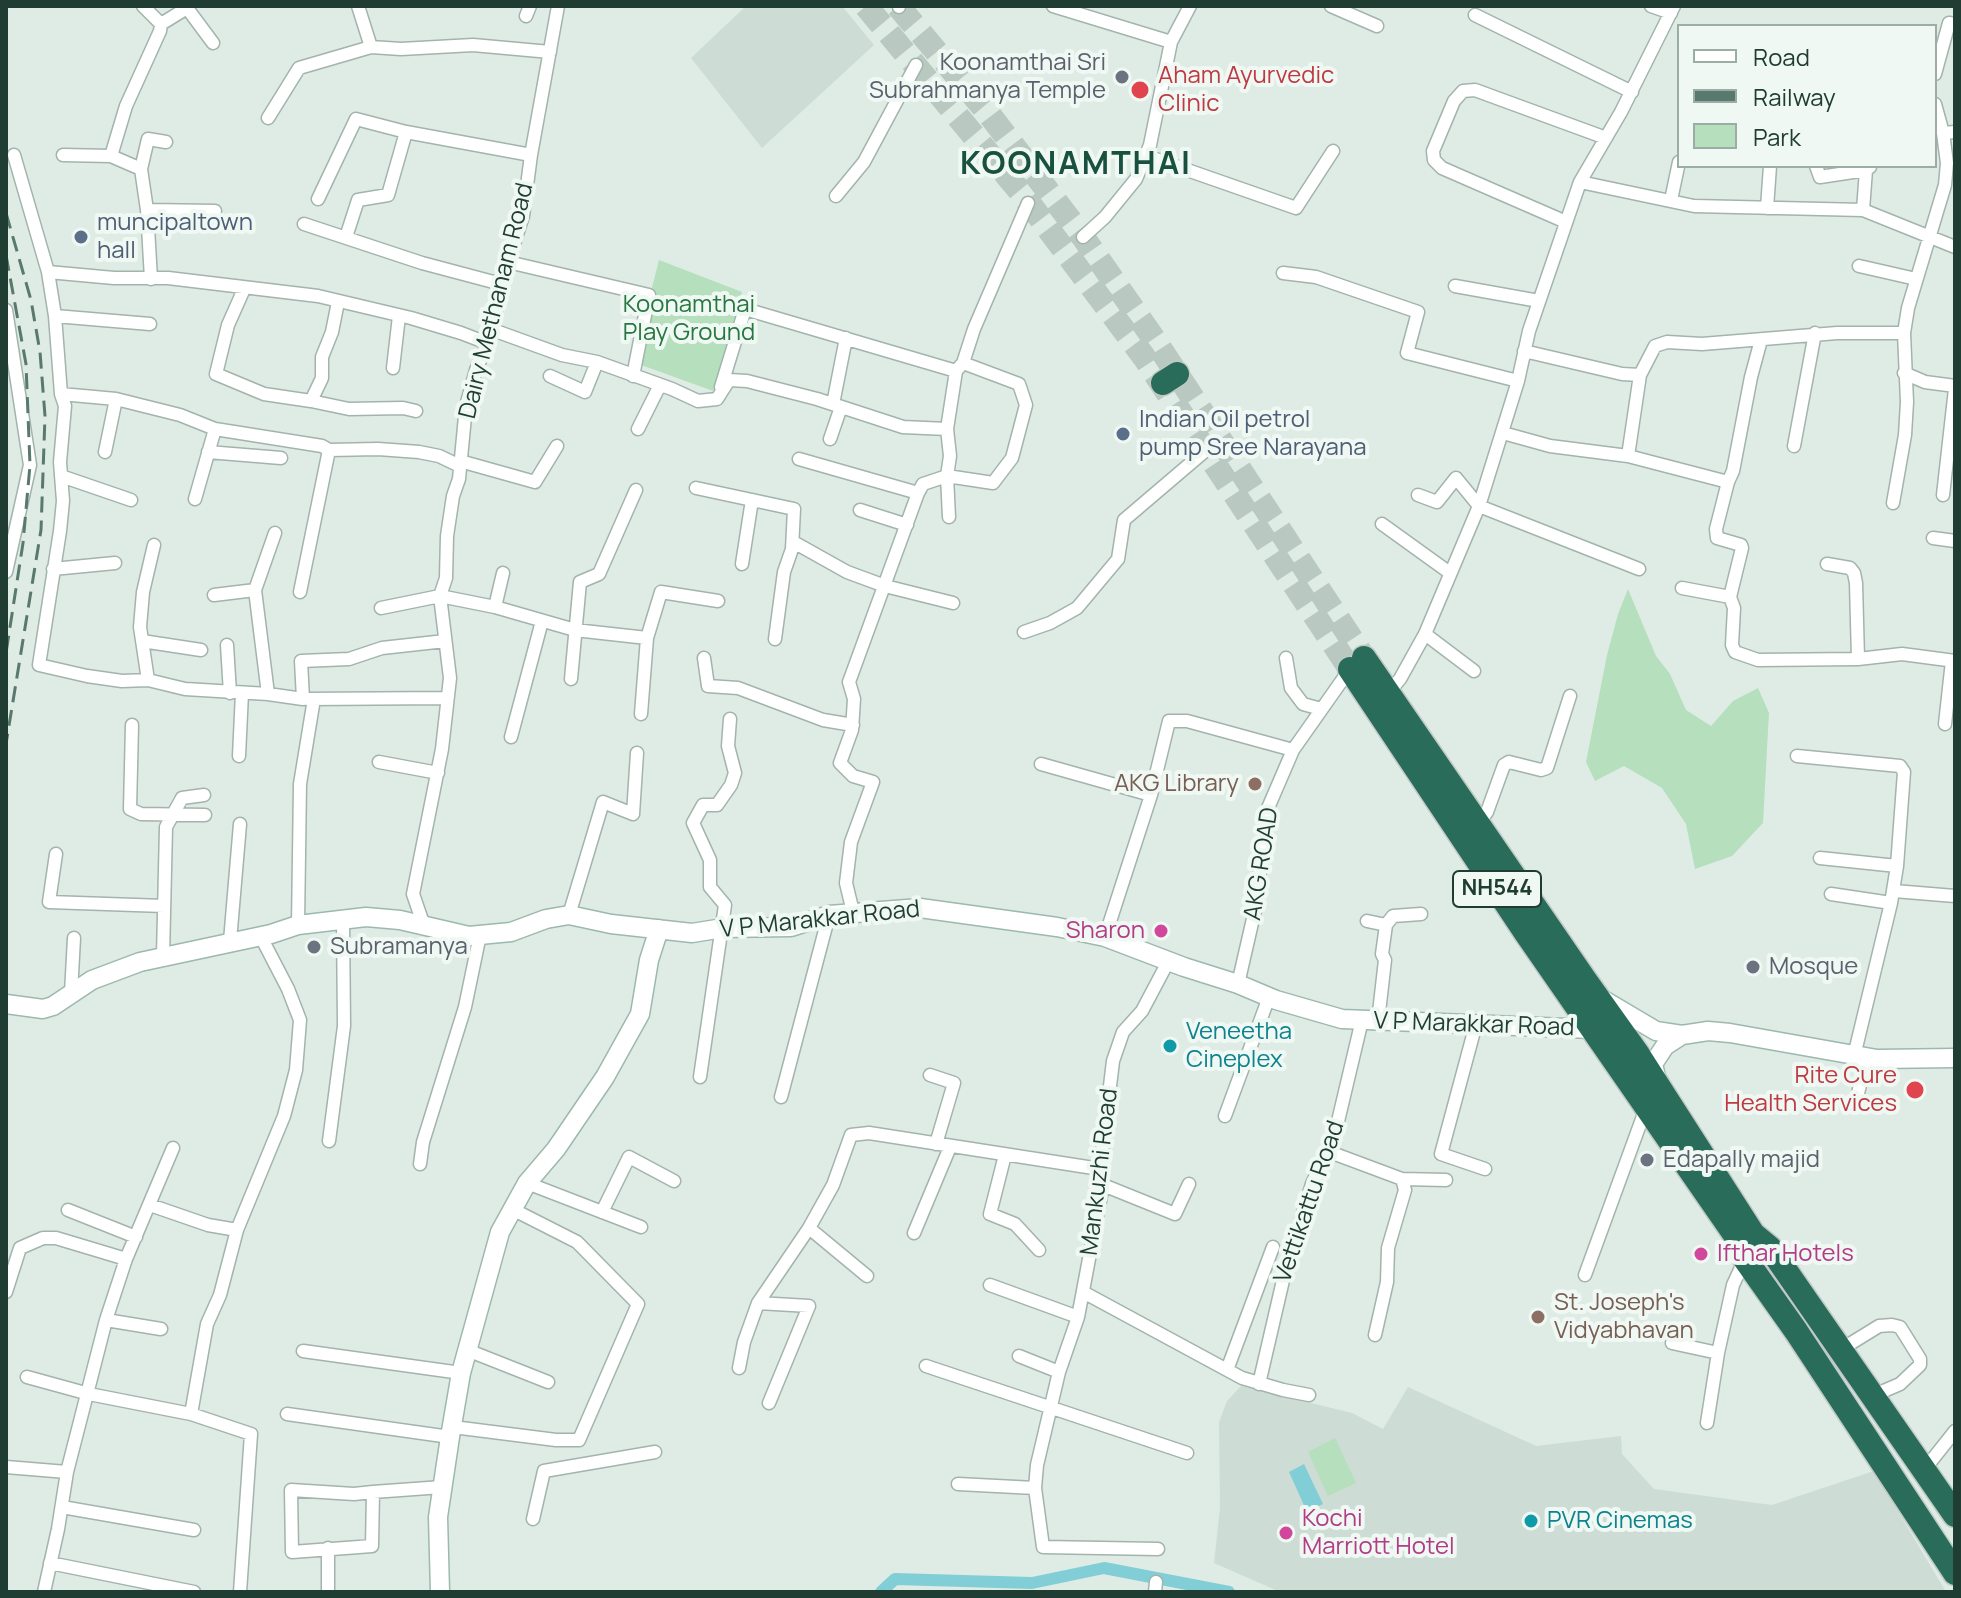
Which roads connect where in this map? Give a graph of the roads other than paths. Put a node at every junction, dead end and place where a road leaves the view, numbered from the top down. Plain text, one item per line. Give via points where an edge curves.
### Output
1 (143, 6) edge
2 (358, 6) edge
3 (558, 6) edge
4 (1053, 6) edge
5 (1190, 6) edge
6 (1331, 6) edge
7 (1651, 6) edge
8 (1673, 9) edge
9 (1475, 15) dead end
10 (161, 24) junction
11 (1955, 24) edge
12 (1377, 26) dead end
13 (1171, 42) junction
14 (213, 43) dead end
15 (371, 47) junction
16 (550, 52) junction
17 (916, 65) dead end
18 (1937, 67) edge
19 (1632, 92) junction
20 (1937, 108) edge
21 (268, 118) dead end
22 (406, 132) junction
23 (1949, 133) edge
24 (1606, 138) junction
25 (166, 142) dead end
26 (1333, 151) dead end
27 (14, 155) dead end
28 (63, 155) dead end
29 (531, 155) junction
30 (111, 156) junction
31 (1147, 156) junction
32 (1678, 168) edge
33 (1770, 168) edge
34 (1817, 168) edge
35 (1870, 168) edge
36 (141, 169) junction
37 (1837, 170) edge
38 (1580, 182) junction
39 (836, 196) dead end
40 (318, 199) dead end
41 (1671, 200) junction
42 (1028, 203) dead end
43 (1767, 208) junction
44 (147, 210) junction
45 (1863, 210) junction
46 (215, 211) dead end
47 (1566, 222) junction
48 (304, 224) dead end
49 (1930, 236) junction
50 (346, 237) junction
51 (1083, 237) dead end
52 (1955, 247) edge
53 (508, 262) junction
54 (1859, 266) dead end
55 (48, 272) junction
56 (1283, 273) dead end
57 (151, 279) junction
58 (1916, 279) junction
59 (501, 284) junction
60 (1455, 286) dead end
61 (244, 289) junction
62 (1539, 301) junction
63 (338, 302) junction
64 (6, 310) edge
65 (55, 316) junction
66 (399, 316) junction
67 (150, 324) dead end
68 (493, 330) junction
69 (1815, 333) junction
70 (1904, 333) junction
71 (846, 338) junction
72 (1761, 340) junction
73 (487, 343) junction
74 (1524, 351) junction
75 (9, 353) edge
76 (597, 362) junction
77 (959, 367) junction
78 (393, 368) dead end
79 (1904, 373) junction
80 (1640, 375) junction
81 (550, 376) dead end
82 (633, 376) junction
83 (1518, 381) junction
84 (660, 385) junction
85 (1955, 388) edge
86 (61, 394) junction
87 (116, 399) junction
88 (717, 399) junction
89 (311, 401) junction
90 (837, 405) junction
91 (416, 411) dead end
92 (215, 429) junction
93 (638, 429) dead end
94 (947, 429) junction
95 (1503, 433) junction
96 (830, 439) dead end
97 (557, 446) dead end
98 (1794, 446) dead end
99 (329, 450) junction
100 (1205, 451) dead end
101 (105, 452) dead end
102 (208, 452) junction
103 (1628, 456) junction
104 (281, 458) dead end
105 (799, 459) dead end
106 (460, 464) junction
107 (61, 476) junction
108 (947, 476) junction
109 (1728, 482) junction
110 (696, 488) dead end
111 (636, 490) dead end
112 (918, 493) junction
113 (1418, 495) dead end
114 (1943, 495) dead end
115 (195, 499) dead end
116 (131, 500) dead end
117 (752, 500) junction
118 (1893, 503) dead end
119 (1479, 506) junction
120 (860, 510) dead end
121 (949, 517) dead end
122 (1382, 524) dead end
123 (907, 525) junction
124 (275, 533) dead end
125 (1933, 538) dead end
126 (1955, 541) edge
127 (154, 545) dead end
128 (792, 549) junction
129 (115, 563) dead end
130 (742, 564) dead end
131 (1827, 564) dead end
132 (53, 569) junction
133 (1639, 569) dead end
134 (6, 572) edge
135 (503, 573) dead end
136 (1450, 573) junction
137 (885, 586) junction
138 (1682, 588) dead end
139 (255, 590) junction
140 (300, 592) dead end
141 (214, 595) dead end
142 (440, 596) junction
143 (1730, 597) junction
144 (718, 601) dead end
145 (953, 603) dead end
146 (495, 607) junction
147 (381, 608) dead end
148 (542, 621) junction
149 (575, 630) junction
150 (1024, 632) dead end
151 (1425, 634) junction
152 (647, 638) junction
153 (775, 639) dead end
154 (142, 641) junction
155 (445, 641) junction
156 (227, 645) dead end
157 (201, 650) dead end
158 (704, 658) dead end
159 (1286, 658) dead end
160 (1858, 659) junction
161 (1954, 661) edge
162 (1357, 663) junction
163 (1474, 671) dead end
164 (571, 679) dead end
165 (148, 680) junction
166 (1389, 692) junction
167 (236, 693) junction
168 (268, 694) junction
169 (1570, 696) dead end
170 (447, 698) junction
171 (309, 699) junction
172 (1321, 709) junction
173 (641, 714) dead end
174 (730, 719) dead end
175 (1945, 724) dead end
176 (132, 725) dead end
177 (853, 725) junction
178 (511, 737) dead end
179 (1293, 750) junction
180 (637, 753) dead end
181 (239, 756) dead end
182 (1797, 756) dead end
183 (379, 762) dead end
184 (1041, 764) dead end
185 (438, 773) junction
186 (204, 795) dead end
187 (1151, 795) junction
188 (171, 815) junction
189 (205, 815) dead end
190 (240, 824) dead end
191 (1478, 824) junction
192 (56, 854) dead end
193 (1820, 858) dead end
194 (1897, 866) junction
195 (1831, 894) dead end
196 (1955, 896) edge
197 (1893, 897) junction
198 (164, 906) junction
199 (853, 912) junction
200 (1421, 914) dead end
201 (569, 915) junction
202 (829, 915) junction
203 (343, 920) junction
204 (1367, 921) dead end
205 (298, 925) junction
206 (1386, 925) junction
207 (424, 926) junction
208 (723, 928) junction
209 (659, 929) junction
210 (260, 935) junction
211 (480, 935) junction
212 (1105, 937) junction
213 (74, 938) dead end
214 (230, 941) junction
215 (163, 956) junction
216 (1169, 960) junction
217 (1585, 980) junction
218 (1238, 984) junction
219 (71, 993) junction
220 (1269, 997) junction
221 (6, 1004) edge
222 (1370, 1021) junction
223 (1476, 1024) junction
224 (1592, 1029) junction
225 (1682, 1035) junction
226 (1861, 1057) junction
227 (1955, 1058) edge
228 (930, 1075) dead end
229 (700, 1077) dead end
230 (1657, 1081) junction
231 (1858, 1093) dead end
232 (781, 1097) dead end
233 (1646, 1108) junction
234 (1225, 1116) dead end
235 (329, 1141) dead end
236 (943, 1146) junction
237 (173, 1148) dead end
238 (1327, 1151) junction
239 (1005, 1155) junction
240 (420, 1164) dead end
241 (1100, 1169) junction
242 (1485, 1169) dead end
243 (1402, 1179) junction
244 (1446, 1180) dead end
245 (674, 1181) dead end
246 (527, 1183) junction
247 (1189, 1184) dead end
248 (1103, 1185) junction
249 (150, 1205) junction
250 (512, 1209) junction
251 (68, 1210) dead end
252 (602, 1212) junction
253 (641, 1227) dead end
254 (809, 1228) junction
255 (237, 1230) junction
256 (914, 1233) dead end
257 (136, 1237) junction
258 (6, 1245) edge
259 (1747, 1246) junction
260 (1273, 1247) dead end
261 (20, 1248) junction
262 (1039, 1250) dead end
263 (126, 1259) junction
264 (1585, 1275) dead end
265 (867, 1276) dead end
266 (990, 1285) dead end
267 (6, 1292) edge
268 (1083, 1292) junction
269 (758, 1303) junction
270 (1078, 1317) junction
271 (106, 1320) junction
272 (161, 1329) dead end
273 (1375, 1335) dead end
274 (1672, 1343) dead end
275 (467, 1350) junction
276 (1840, 1350) junction
277 (303, 1351) dead end
278 (1718, 1353) junction
279 (1019, 1356) dead end
280 (926, 1366) dead end
281 (739, 1368) dead end
282 (1227, 1370) junction
283 (1059, 1372) junction
284 (461, 1373) junction
285 (27, 1377) dead end
286 (548, 1382) dead end
287 (1259, 1384) junction
288 (89, 1394) junction
289 (1309, 1395) dead end
290 (1872, 1396) junction
291 (769, 1403) dead end
292 (1051, 1407) junction
293 (191, 1414) junction
294 (287, 1414) dead end
295 (1707, 1423) dead end
296 (1955, 1431) edge
297 (451, 1432) junction
298 (655, 1452) dead end
299 (1187, 1453) dead end
300 (6, 1467) edge
301 (1924, 1470) junction
302 (67, 1472) junction
303 (958, 1484) dead end
304 (442, 1487) junction
305 (1035, 1488) junction
306 (373, 1492) junction
307 (62, 1507) junction
308 (1955, 1515) edge
309 (533, 1519) dead end
310 (194, 1530) dead end
311 (328, 1548) junction
312 (1158, 1549) dead end
313 (50, 1563) junction
314 (1955, 1573) edge
315 (44, 1592) edge
316 (194, 1592) edge
317 (240, 1592) edge
318 (328, 1592) edge
319 (440, 1592) edge

1 - 10 street
2 - 15 street
3 - 16 street, Dairy Methanam Road
4 - 13 street
5 - 13 street
6 - 12 street
7 - 8 street
8 - 19 street
9 - 19 street
10 - 14 street via 187,8
10 - 30 street
11 - 18 street via 1949,23
13 - 31 street
15 - 16 street via 473,45
15 - 21 street via 299,68
16 - 29 street, Dairy Methanam Road
17 - 39 street via 864,162
19 - 24 street
20 - 23 street
22 - 29 street
22 - 40 street via 356,119
22 - 50 street via 388,195 358,200
23 - 49 street via 1945,185
24 - 38 street
24 - 47 street via 1475,90 1463,91 1454,101 1434,160
25 - 36 street via 148,139
26 - 31 street via 1296,208
27 - 55 street
28 - 30 street
29 - 53 street, Dairy Methanam Road via 523,216
30 - 36 street
31 - 51 street via 1130,187
32 - 41 street
33 - 43 street
34 - 37 street via 1820,177
35 - 37 street
35 - 45 street
36 - 44 street
38 - 41 street
38 - 47 street
41 - 43 street via 1694,206
42 - 77 street
43 - 45 street
44 - 46 street
44 - 57 street
45 - 49 street
47 - 62 street
48 - 50 street
49 - 52 street
49 - 58 street
50 - 59 street
53 - 59 street, Dairy Methanam Road
53 - 82 street via 649,295
54 - 58 street
55 - 57 street
55 - 65 street
56 - 83 street via 1316,277 1418,312 1407,353
57 - 61 street
58 - 70 street
59 - 68 street, Dairy Methanam Road
60 - 62 street
61 - 63 street
61 - 89 street via 216,374 264,394
62 - 74 street
63 - 66 street
63 - 89 street via 322,357 322,378
64 - 75 street
65 - 67 street
65 - 86 street
66 - 73 street
66 - 78 street
68 - 73 street, Dairy Methanam Road
68 - 76 street
69 - 70 street
69 - 72 street
69 - 98 street
70 - 79 street
71 - 77 street
71 - 88 street via 745,309
71 - 90 street
72 - 80 street via 1667,342 1655,346
72 - 109 street
73 - 106 street, Dairy Methanam Road via 466,406
74 - 80 street
74 - 83 street
75 - 134 street via 30,465
76 - 81 street via 585,392
76 - 82 street
77 - 94 street
77 - 108 street via 1019,384 1026,405 1012,458 993,483
79 - 85 street
79 - 118 street via 1906,424
80 - 103 street
82 - 84 street
83 - 95 street
84 - 88 street via 698,401
84 - 93 street
85 - 114 street
86 - 87 street
86 - 107 street
87 - 92 street
87 - 101 street
88 - 90 street via 729,380
89 - 91 street via 349,409
90 - 94 street via 903,427
90 - 96 street
92 - 99 street
92 - 102 street
94 - 108 street
95 - 103 street via 1550,446
95 - 119 street
97 - 106 street via 535,482
99 - 106 street via 419,452
99 - 140 street
100 - 150 street via 1124,520 1118,559 1077,608
102 - 104 street
102 - 115 street
103 - 109 street
105 - 112 street
106 - 142 street, Dairy Methanam Road
107 - 116 street
107 - 132 street via 62,516
108 - 112 street via 923,484
108 - 121 street
109 - 143 street via 1717,538 1742,548
110 - 117 street
111 - 149 street via 599,574 580,582
112 - 123 street
113 - 119 street via 1437,502 1456,478
117 - 128 street via 794,509
117 - 130 street
119 - 133 street
119 - 136 street
120 - 123 street
122 - 136 street
123 - 137 street
124 - 139 street
125 - 126 street
127 - 154 street via 143,592
128 - 137 street via 797,544
128 - 153 street
129 - 132 street
131 - 160 street via 1854,573
132 - 165 street via 39,665 122,681
135 - 146 street
136 - 151 street
137 - 145 street
137 - 177 street via 849,682
138 - 143 street
139 - 141 street
139 - 168 street
142 - 146 street
142 - 147 street
142 - 155 street, Dairy Methanam Road
143 - 160 street via 1732,645 1742,656
144 - 152 street via 661,592
146 - 148 street
148 - 149 street
148 - 178 street
149 - 152 street
149 - 164 street
151 - 163 street
151 - 166 street
152 - 173 street
154 - 157 street
154 - 165 street
155 - 170 street, Dairy Methanam Road
155 - 171 street via 382,648 349,659 301,661
156 - 167 street
158 - 177 street via 708,686 738,688 823,720
159 - 172 street via 1291,688 1303,704
160 - 161 street via 1902,654
161 - 175 street
162 - 166 highway, NH544
162 - 172 street, AKG ROAD
162 - 224 highway, NH544
165 - 167 street
166 - 191 highway, NH544
167 - 168 street
167 - 181 street
168 - 171 street
169 - 191 street via 1547,768 1504,765
170 - 171 street
170 - 185 street, Dairy Methanam Road
171 - 205 street via 300,784
172 - 179 street, AKG ROAD
174 - 208 street via 728,746 735,773 731,785 717,805 703,805 693,823 710,860 710,887 725,905
176 - 188 street via 130,809
177 - 199 street via 840,763 853,776 873,782 851,842 846,883
179 - 187 street via 1187,721 1169,721
179 - 218 street, AKG ROAD via 1268,808 1255,910
180 - 201 street via 633,814 603,802
182 - 194 street via 1900,766 1904,772
183 - 185 street
184 - 187 street
185 - 207 street, Dairy Methanam Road via 413,894
186 - 188 street via 182,798
187 - 212 street
188 - 189 street
188 - 198 street via 166,827
190 - 214 street
191 - 217 highway, NH544
192 - 198 street via 49,902
193 - 194 street
194 - 197 street
195 - 197 street
196 - 197 street
197 - 226 street
198 - 215 street
199 - 202 street, V P Marakkar Road
199 - 212 street, V P Marakkar Road via 920,908
200 - 206 street via 1393,916
201 - 209 street, V P Marakkar Road
201 - 211 street, V P Marakkar Road
202 - 208 street, V P Marakkar Road via 791,927
202 - 232 street
203 - 205 street, V P Marakkar Road
203 - 207 street, V P Marakkar Road via 366,917
203 - 235 street via 344,1026
204 - 206 street
205 - 210 street, V P Marakkar Road
206 - 222 street, Vettikattu Road via 1385,960
207 - 211 street, V P Marakkar Road
208 - 209 street, V P Marakkar Road via 692,933
208 - 229 street
209 - 246 street via 640,1014 605,1077
210 - 214 street, V P Marakkar Road
210 - 255 street via 288,989 300,1020 299,1033 284,1116
211 - 240 street
212 - 216 street, V P Marakkar Road
213 - 219 street
214 - 215 street, V P Marakkar Road
215 - 219 street, V P Marakkar Road via 92,980
216 - 218 street, V P Marakkar Road
216 - 241 street, Mankuzhi Road via 1142,1011 1123,1032 1113,1061
217 - 225 street via 1599,997 1642,1024
217 - 230 highway, NH544
218 - 220 street, V P Marakkar Road
219 - 221 street, V P Marakkar Road via 43,1009
220 - 222 street, V P Marakkar Road via 1342,1019
220 - 234 street
222 - 223 street, V P Marakkar Road
222 - 238 street, Vettikattu Road
223 - 224 street, V P Marakkar Road
223 - 242 street via 1441,1154
224 - 233 highway, NH544
225 - 226 street via 1730,1033
225 - 230 street via 1665,1046 1653,1064
226 - 227 street
226 - 231 street
228 - 236 street via 954,1083
230 - 259 highway, NH544
233 - 259 highway, NH544
233 - 264 street
236 - 239 street
236 - 254 street via 869,1133 851,1135 833,1185
236 - 256 street
237 - 249 street
238 - 243 street
238 - 287 street, Vettikattu Road via 1284,1276
239 - 241 street
239 - 262 street via 990,1214 1015,1224
241 - 248 street, Mankuzhi Road
243 - 244 street
243 - 273 street via 1405,1190 1388,1248 1387,1282
245 - 252 street via 629,1157
246 - 250 street
246 - 252 street
247 - 248 street via 1175,1214
248 - 268 street, Mankuzhi Road
249 - 255 street
249 - 257 street
250 - 275 street via 500,1232
250 - 297 street via 577,1242 638,1304 579,1440
251 - 257 street
252 - 253 street
254 - 265 street
254 - 269 street
255 - 293 street via 207,1324
257 - 263 street
258 - 261 street
259 - 276 highway, NH544 via 1770,1248
259 - 278 street
259 - 314 highway, NH544 via 1796,1331
260 - 282 street
261 - 263 street via 56,1238
261 - 267 street
263 - 271 street
266 - 270 street
268 - 270 street, Mankuzhi Road
268 - 282 street
269 - 281 street
269 - 291 street via 809,1306
270 - 283 street, Mankuzhi Road
271 - 272 street
271 - 288 street
274 - 278 street
275 - 284 street
275 - 286 street
276 - 290 highway, NH544
276 - 290 street via 1879,1326 1900,1327 1920,1365 1900,1384
277 - 284 street
278 - 295 street
279 - 283 street
280 - 292 street
282 - 287 street
283 - 292 street, Mankuzhi Road
284 - 297 street
285 - 288 street
287 - 289 street
288 - 293 street
288 - 302 street
290 - 301 highway, NH544
292 - 299 street
292 - 305 street, Mankuzhi Road
293 - 317 street via 251,1434
294 - 297 street
296 - 301 street
297 - 304 street
298 - 309 street via 544,1471
300 - 302 street
301 - 308 highway, NH544
302 - 307 street
303 - 305 street
304 - 306 street
304 - 319 street
305 - 312 street, Mankuzhi Road via 1043,1547
306 - 311 street via 372,1546
306 - 311 street via 291,1490 292,1552
307 - 310 street
307 - 313 street
311 - 318 street
313 - 315 street
313 - 316 street

